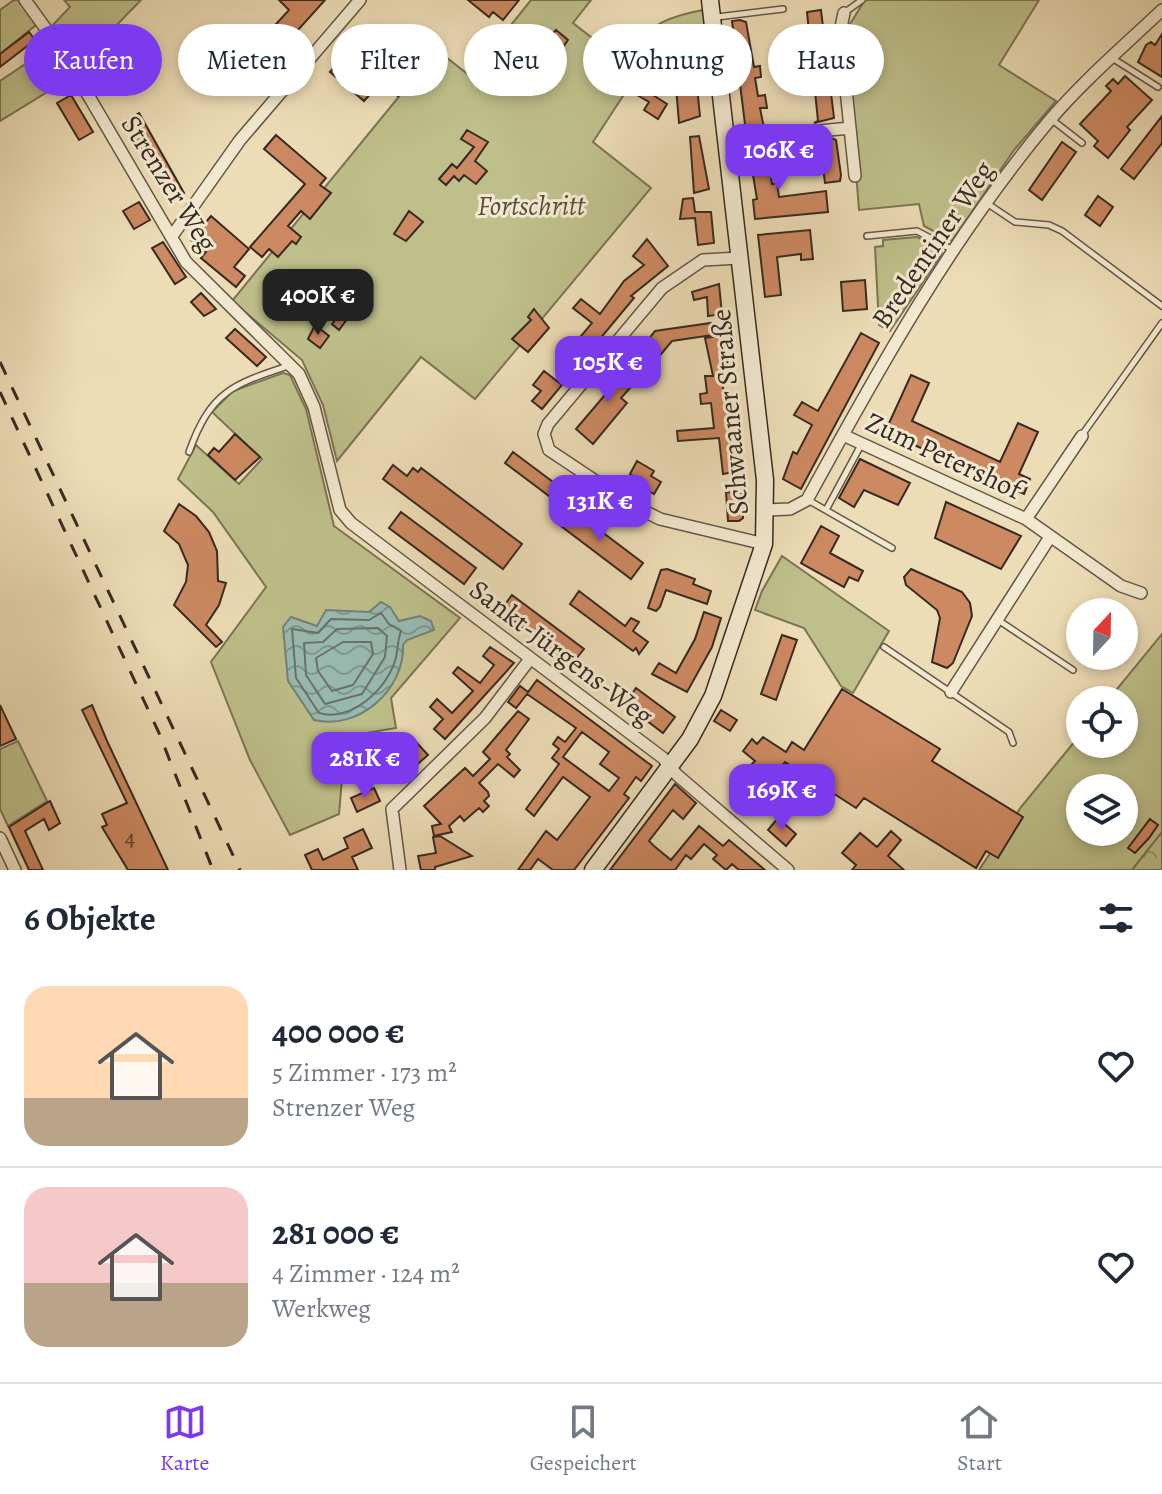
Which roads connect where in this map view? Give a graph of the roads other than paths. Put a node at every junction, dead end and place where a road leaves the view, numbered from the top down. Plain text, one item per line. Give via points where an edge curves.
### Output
1 (25, 0) edge
2 (360, 0) edge
3 (862, 0) edge
4 (711, 9) edge
5 (783, 9) dead end
6 (1162, 10) edge
7 (844, 13) joint
8 (1112, 58) junction
9 (1158, 87) dead end
10 (1051, 119) junction
11 (850, 128) junction
12 (727, 140) junction
13 (1082, 143) dead end
14 (855, 176) dead end
15 (987, 203) junction
16 (172, 236) junction
17 (867, 236) dead end
18 (954, 250) junction
19 (740, 258) junction
20 (1162, 306) edge
21 (1162, 323) edge
22 (292, 365) junction
23 (843, 435) junction
24 (1082, 436) joint
25 (862, 444) junction
26 (189, 452) dead end
27 (327, 463) joint
28 (807, 500) junction
29 (766, 510) junction
30 (826, 510) junction
31 (1026, 519) junction
32 (1050, 537) junction
33 (764, 544) junction
34 (892, 548) dead end
35 (1141, 593) dead end
36 (997, 620) junction
37 (884, 647) dead end
38 (530, 659) junction
39 (1066, 665) edge
40 (951, 692) junction
41 (1013, 743) dead end
42 (670, 767) junction
43 (0, 838) edge
44 (15, 870) edge
45 (400, 870) edge
46 (593, 870) edge
47 (788, 870) edge

1 - 16 street, Strenzer Weg via 64,54
2 - 16 street via 240,140
3 - 7 lane
4 - 5 lane
4 - 12 main road, Schwaaner Straße
6 - 8 street, Bredentiner Weg
7 - 11 street via 840,32
8 - 9 lane
8 - 10 street, Bredentiner Weg
10 - 13 lane
10 - 15 street, Bredentiner Weg
11 - 12 street
11 - 14 street
12 - 19 main road, Schwaaner Straße
15 - 18 street, Bredentiner Weg
15 - 20 lane via 1015,222 1062,231
16 - 22 street, Strenzer Weg via 211,290
17 - 18 lane via 917,231
18 - 23 street, Bredentiner Weg via 904,325
19 - 29 main road, Schwaaner Straße
19 - 33 street via 703,260 662,288 544,434 549,450 630,504 660,519
21 - 24 lane
22 - 26 lane via 230,387 210,409
22 - 27 street, Strenzer Weg via 314,407
23 - 25 street, Zum Petershof
23 - 28 street, Bredentiner Weg
24 - 31 street, Zum Petershof
25 - 30 lane
25 - 31 street, Zum Petershof
27 - 38 street, Sankt-Jürgens-Weg via 340,510 351,523
28 - 29 street via 790,509
28 - 30 lane
29 - 33 main road, Schwaaner Straße
30 - 34 lane
31 - 32 street, Zum Petershof
32 - 35 street, Zum Petershof via 1121,586
32 - 36 street
33 - 42 main road, Schwaaner Straße via 713,696
36 - 39 lane
36 - 40 street
37 - 40 lane
38 - 42 street, Sankt-Jürgens-Weg
38 - 45 street via 485,718 392,809
40 - 41 lane via 1009,732
42 - 46 main road, Schwaaner Straße
42 - 47 street, Sankt-Jürgens-Weg
43 - 44 street

